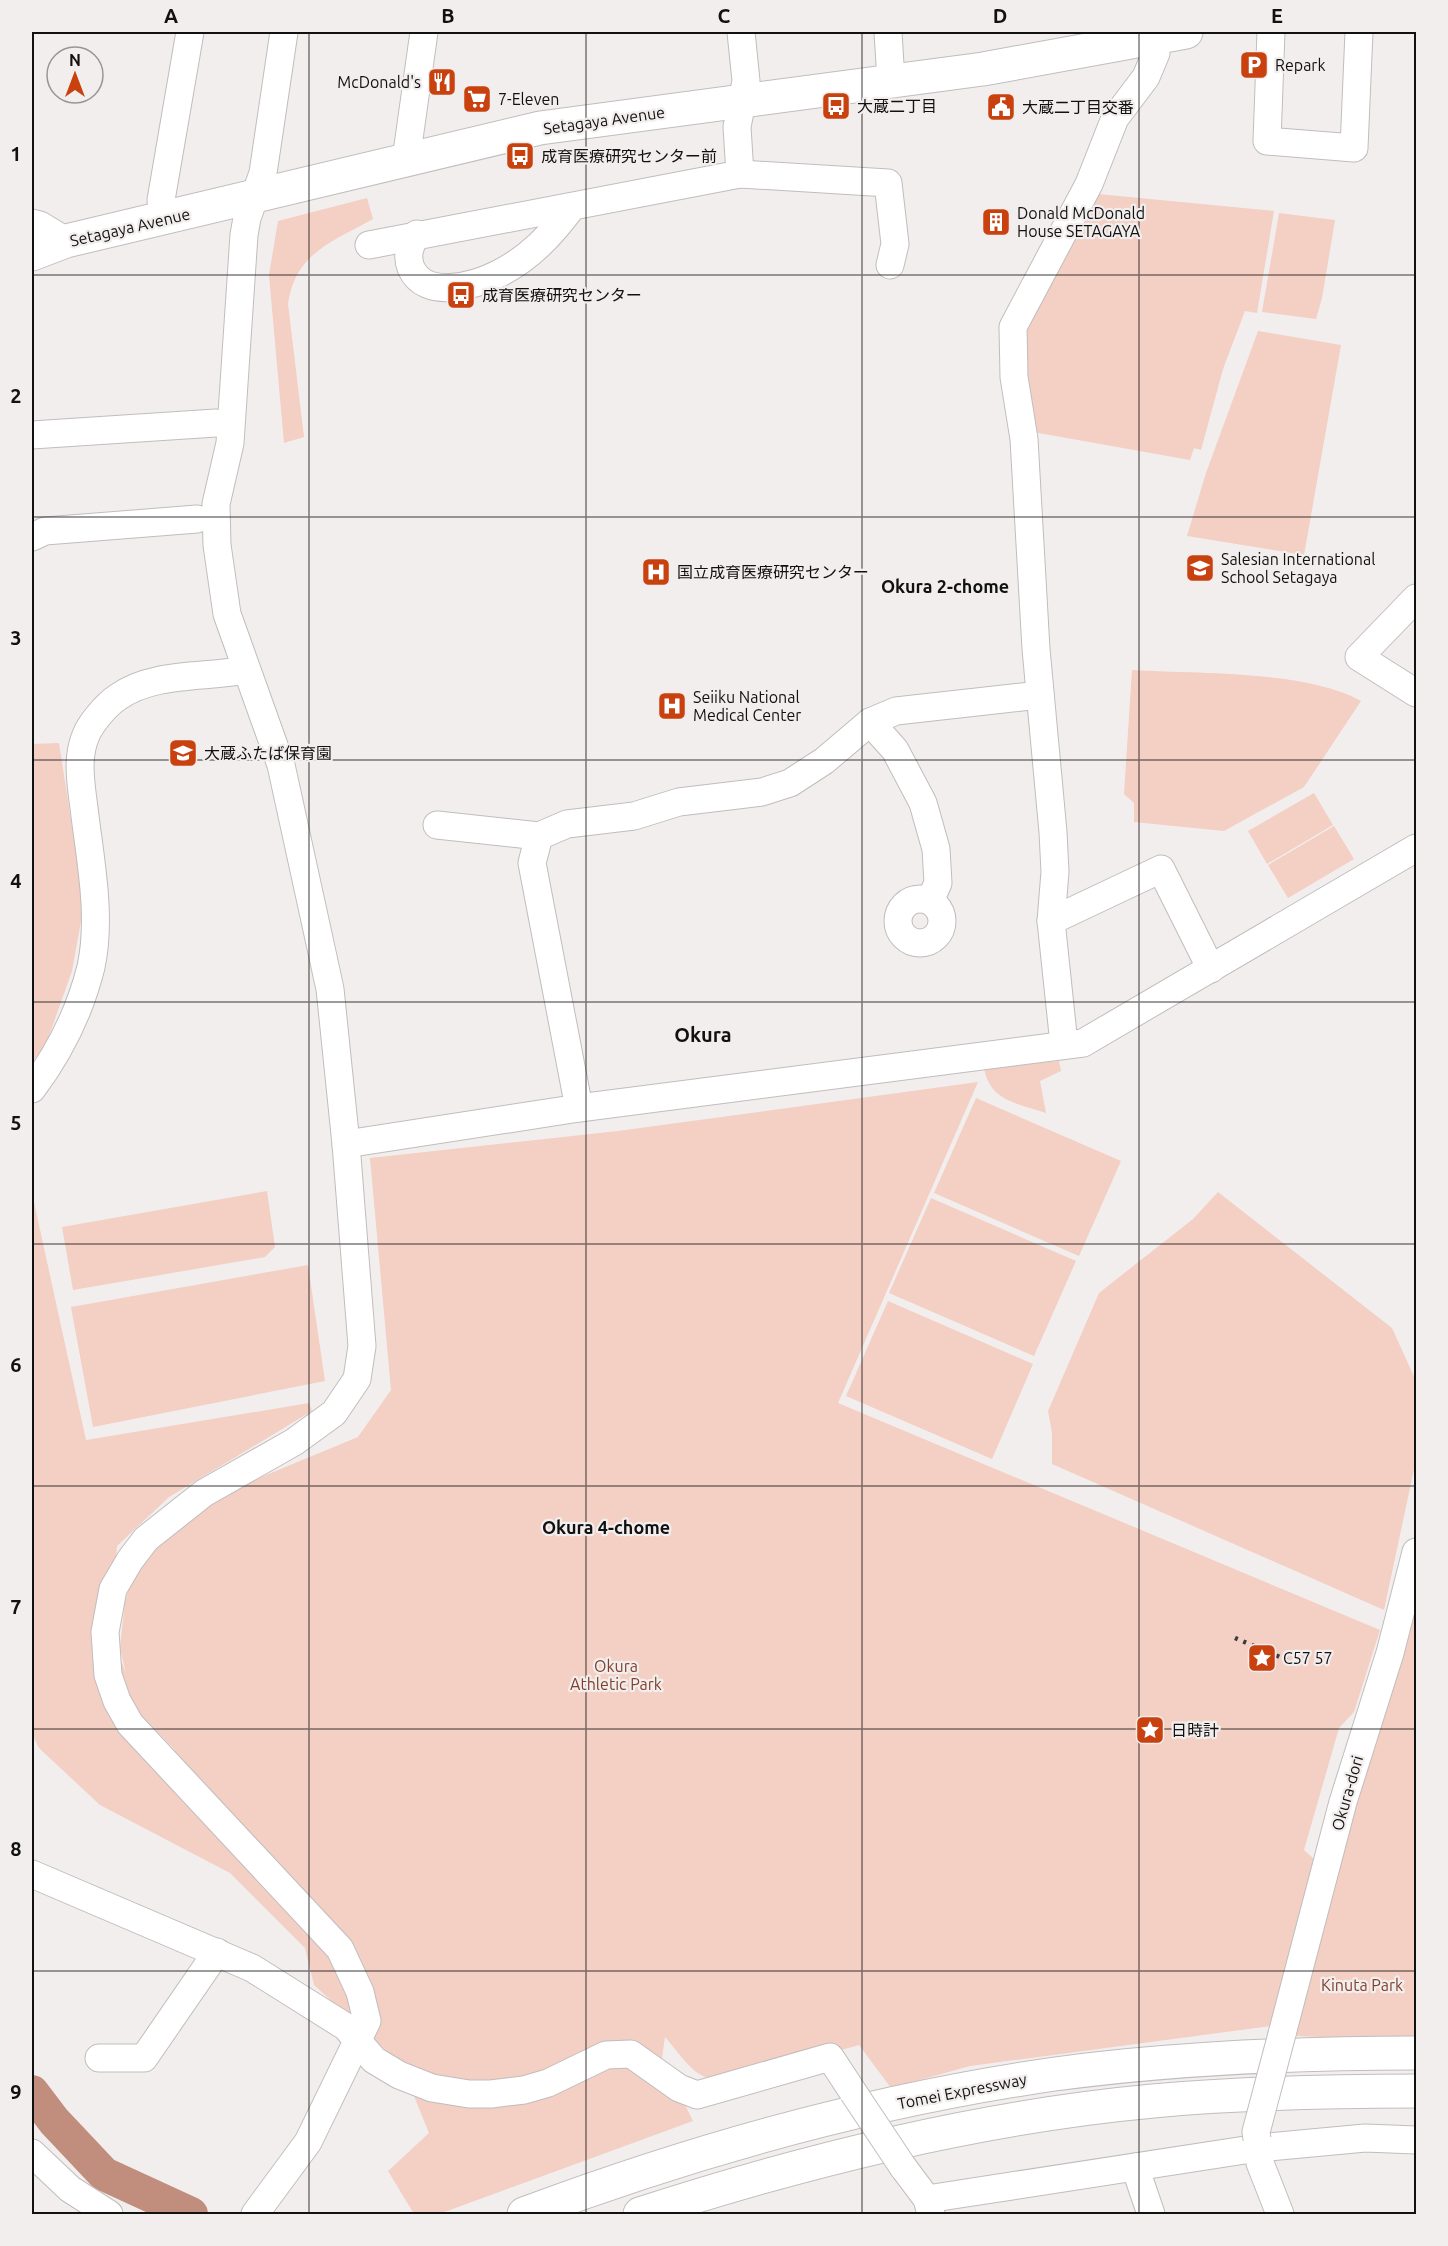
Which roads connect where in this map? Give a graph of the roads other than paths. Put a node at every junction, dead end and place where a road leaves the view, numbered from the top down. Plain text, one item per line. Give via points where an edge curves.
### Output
1 (190, 32) edge
2 (284, 32) edge
3 (424, 32) edge
4 (741, 32) edge
5 (888, 32) edge
6 (1186, 32) edge
7 (1271, 32) edge
8 (1359, 32) edge
9 (1153, 36) junction
10 (891, 81) junction
11 (741, 102) junction
12 (406, 160) junction
13 (740, 174) junction
14 (253, 198) junction
15 (572, 207) junction
16 (164, 220) junction
17 (32, 223) edge
18 (417, 234) junction
19 (66, 241) junction
20 (369, 245) dead end
21 (32, 254) edge
22 (890, 265) dead end
23 (216, 423) dead end
24 (32, 435) edge
25 (197, 519) dead end
26 (32, 537) edge
27 (1416, 598) edge
28 (246, 670) junction
29 (1416, 693) edge
30 (1040, 695) junction
31 (870, 722) junction
32 (437, 825) dead end
33 (539, 836) junction
34 (1416, 848) edge
35 (930, 901) dead end
36 (1051, 921) junction
37 (1211, 969) junction
38 (1064, 1044) junction
39 (32, 1089) edge
40 (579, 1108) junction
41 (346, 1144) junction
42 (1416, 1552) edge
43 (32, 1874) edge
44 (217, 1952) junction
45 (360, 2041) junction
46 (1416, 2053) edge
47 (99, 2058) dead end
48 (1416, 2091) edge
49 (1416, 2140) edge
50 (1258, 2144) junction
51 (32, 2153) edge
52 (1135, 2167) junction
53 (929, 2207) edge
54 (109, 2214) edge
55 (255, 2214) edge
56 (524, 2214) edge
57 (640, 2214) edge
58 (1151, 2214) edge
59 (1280, 2214) edge

1 - 16 street via 161,200
2 - 14 street via 262,173
3 - 12 street
4 - 11 street via 746,81
5 - 10 street
6 - 9 main road, Setagaya Avenue
7 - 8 street via 1267,141 1354,148
9 - 10 main road, Setagaya Avenue via 983,69
9 - 30 street via 1155,53 1146,77 1115,118 1089,184 1013,327
10 - 11 main road, Setagaya Avenue
11 - 12 main road, Setagaya Avenue via 540,128
11 - 13 street via 737,127
12 - 14 main road, Setagaya Avenue
13 - 15 street
13 - 22 street via 888,183 895,244
14 - 16 main road, Setagaya Avenue
14 - 28 street via 240,265 230,443 216,504 217,545 227,614
15 - 18 street
15 - 18 street via 525,259 495,276 460,285 437,288 414,275 409,247
16 - 19 main road, Setagaya Avenue
17 - 19 street
18 - 20 street
19 - 21 main road, Setagaya Avenue
23 - 24 street
25 - 26 street via 45,531
27 - 29 street via 1359,657
28 - 39 street via 150,682 118,697 86,735 80,766 95,909 91,966 55,1058
28 - 41 street via 281,765 332,997
30 - 31 street via 896,711
30 - 36 street via 1055,872
31 - 33 street via 824,761 790,783 762,792 679,802 634,816 567,824
31 - 35 street via 895,750 923,803 936,849 939,883
32 - 33 street
33 - 40 street via 532,863
34 - 37 street
36 - 37 street via 1161,869
36 - 38 street
37 - 38 street via 1083,1043
38 - 40 street
40 - 41 street
41 - 45 street via 362,1346 357,1379 334,1413 294,1442 204,1492 146,1539 113,1589 105,1632 108,1675 130,1724 340,1949 360,1992 367,2021
42 - 50 street, Okura-dori, bridge via 1390,1653 1343,1802 1256,2132
43 - 44 street
44 - 45 street via 252,1968 346,2027
44 - 47 street via 144,2058
45 - 53 street, bridge via 374,2060 399,2075 432,2088 469,2094 548,2084 606,2055 631,2054 679,2088 697,2095 830,2057
45 - 55 street via 308,2142
46 - 56 main road, Tomei Expressway via 1229,2057 1054,2074 969,2089 879,2107 692,2156
48 - 57 main road via 1233,2094 1062,2112 954,2131 790,2168
49 - 50 street via 1365,2138
50 - 52 street
50 - 59 street via 1260,2163
51 - 54 street via 70,2189
52 - 53 street
52 - 58 street

